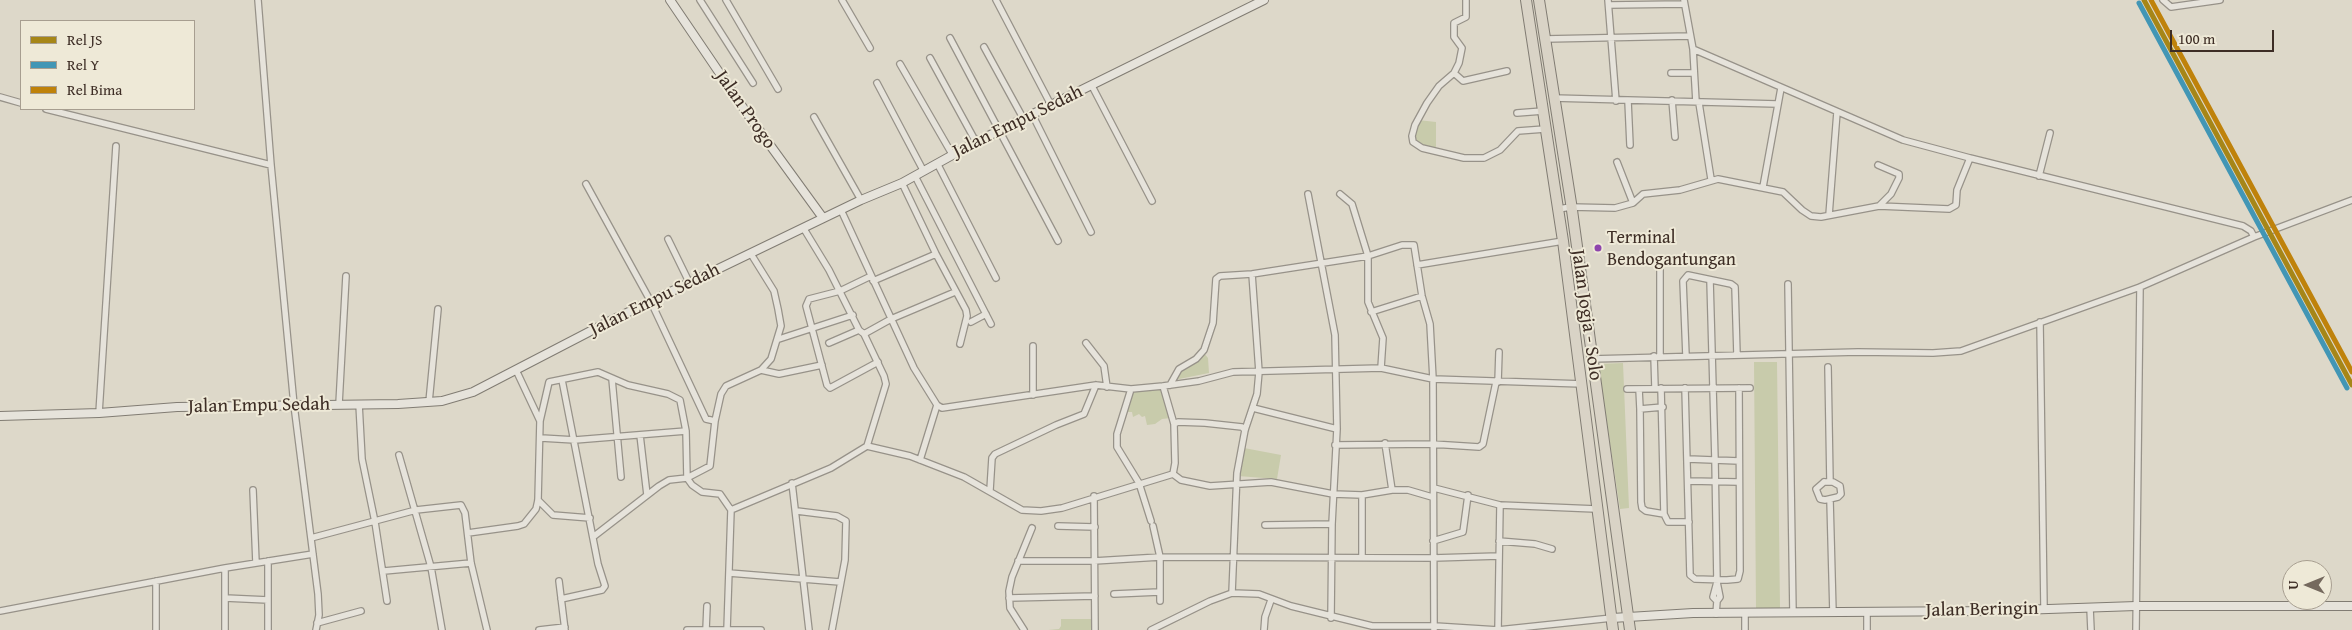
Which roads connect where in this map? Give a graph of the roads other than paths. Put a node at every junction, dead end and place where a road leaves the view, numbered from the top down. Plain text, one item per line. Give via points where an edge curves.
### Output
1 (258, 0) edge
2 (670, 0) edge
3 (700, 0) edge
4 (726, 0) edge
5 (842, 0) edge
6 (996, 0) edge
7 (1264, 0) edge
8 (1466, 0) edge
9 (1526, 0) edge
10 (1539, 0) edge
11 (2163, 0) edge
12 (2220, 0) edge
13 (1608, 2) edge
14 (1684, 2) edge
15 (1628, 3) edge
16 (1690, 36) junction
17 (1611, 37) junction
18 (950, 38) dead end
19 (1545, 39) junction
20 (984, 47) dead end
21 (870, 48) dead end
22 (1693, 49) junction
23 (930, 58) dead end
24 (900, 64) dead end
25 (1507, 71) dead end
26 (1454, 73) junction
27 (1671, 73) dead end
28 (1694, 73) junction
29 (753, 83) dead end
30 (877, 83) dead end
31 (1092, 86) junction
32 (1781, 88) junction
33 (778, 90) dead end
34 (0, 98) edge
35 (1553, 98) junction
36 (1628, 100) junction
37 (1672, 100) junction
38 (1616, 101) junction
39 (1698, 102) junction
40 (20, 103) edge
41 (1777, 104) junction
42 (1051, 105) junction
43 (50, 110) edge
44 (1543, 111) junction
45 (1836, 112) junction
46 (1517, 113) dead end
47 (1032, 114) junction
48 (814, 117) dead end
49 (1023, 118) junction
50 (1546, 128) junction
51 (1000, 129) junction
52 (2050, 133) dead end
53 (1675, 137) dead end
54 (976, 142) junction
55 (1630, 145) dead end
56 (116, 146) dead end
57 (952, 154) junction
58 (1970, 158) junction
59 (1617, 162) dead end
60 (937, 163) junction
61 (271, 165) junction
62 (1878, 165) dead end
63 (923, 170) junction
64 (914, 176) junction
65 (2039, 176) junction
66 (1711, 179) junction
67 (902, 183) junction
68 (586, 184) dead end
69 (1763, 187) junction
70 (1308, 194) dead end
71 (1340, 194) dead end
72 (861, 200) junction
73 (2352, 200) edge
74 (1152, 201) dead end
75 (1633, 203) junction
76 (1879, 206) junction
77 (1571, 207) junction
78 (1558, 209) junction
79 (840, 210) junction
80 (1829, 215) junction
81 (823, 218) junction
82 (804, 229) junction
83 (1091, 232) dead end
84 (2254, 237) junction
85 (668, 239) dead end
86 (1058, 241) dead end
87 (1563, 241) junction
88 (751, 254) junction
89 (936, 254) junction
90 (1368, 256) junction
91 (1322, 263) junction
92 (1416, 266) junction
93 (1580, 268) junction
94 (1660, 269) dead end
95 (1567, 270) junction
96 (1252, 274) junction
97 (346, 276) dead end
98 (872, 278) junction
99 (996, 278) dead end
100 (1710, 280) junction
101 (690, 284) junction
102 (1788, 284) dead end
103 (2140, 287) junction
104 (840, 291) junction
105 (955, 292) junction
106 (1422, 296) junction
107 (651, 302) junction
108 (438, 308) dead end
109 (1371, 312) junction
110 (986, 314) junction
111 (853, 316) junction
112 (891, 319) junction
113 (971, 322) dead end
114 (2040, 322) junction
115 (991, 324) dead end
116 (812, 328) junction
117 (862, 332) junction
118 (779, 339) junction
119 (828, 343) dead end
120 (1086, 343) dead end
121 (960, 344) dead end
122 (1034, 346) dead end
123 (1499, 352) dead end
124 (1712, 355) junction
125 (1737, 355) junction
126 (1788, 355) junction
127 (1657, 356) junction
128 (1686, 356) junction
129 (1591, 359) junction
130 (878, 362) junction
131 (822, 365) junction
132 (1381, 368) junction
133 (1828, 368) dead end
134 (1337, 369) junction
135 (516, 370) junction
136 (761, 370) junction
137 (1259, 372) junction
138 (1433, 378) junction
139 (612, 379) junction
140 (562, 380) junction
141 (1497, 382) junction
142 (1583, 384) junction
143 (1096, 385) junction
144 (1170, 385) junction
145 (1163, 386) junction
146 (1107, 387) junction
147 (1658, 388) junction
148 (1685, 388) junction
149 (1712, 388) junction
150 (1739, 388) junction
151 (1750, 388) dead end
152 (1131, 389) junction
153 (1640, 389) junction
154 (1626, 390) dead end
155 (1033, 395) junction
156 (429, 402) junction
157 (339, 404) junction
158 (359, 404) junction
159 (294, 405) junction
160 (937, 405) junction
161 (1663, 407) junction
162 (1253, 408) junction
163 (1640, 409) junction
164 (99, 414) junction
165 (0, 416) edge
166 (540, 421) junction
167 (715, 421) junction
168 (1174, 424) junction
169 (1337, 429) junction
170 (1245, 430) junction
171 (686, 431) junction
172 (640, 435) junction
173 (616, 437) junction
174 (541, 438) junction
175 (575, 440) junction
176 (1385, 443) junction
177 (1432, 444) junction
178 (1335, 445) junction
179 (866, 446) junction
180 (399, 455) dead end
181 (1688, 459) junction
182 (920, 460) junction
183 (1715, 460) junction
184 (1739, 461) junction
185 (1173, 474) junction
186 (621, 477) dead end
187 (687, 478) junction
188 (1236, 479) junction
189 (1689, 480) junction
190 (1714, 481) junction
191 (1738, 482) junction
192 (1830, 482) junction
193 (792, 483) junction
194 (1139, 483) junction
195 (253, 490) dead end
196 (990, 490) junction
197 (1392, 490) junction
198 (1433, 493) junction
199 (1333, 494) junction
200 (647, 495) junction
201 (1362, 495) junction
202 (1468, 496) junction
203 (1094, 498) junction
204 (538, 500) junction
205 (1830, 500) junction
206 (1500, 506) junction
207 (1596, 509) junction
208 (416, 510) junction
209 (731, 510) junction
210 (797, 511) junction
211 (1664, 514) junction
212 (590, 518) junction
213 (376, 522) junction
214 (1689, 522) junction
215 (1332, 524) junction
216 (1265, 525) dead end
217 (1058, 526) dead end
218 (1095, 527) junction
219 (1032, 528) dead end
220 (468, 533) junction
221 (593, 537) junction
222 (311, 538) junction
223 (1433, 541) junction
224 (1499, 541) junction
225 (1552, 549) dead end
226 (313, 554) junction
227 (1498, 556) junction
228 (1160, 557) junction
229 (1331, 557) junction
230 (1362, 557) junction
231 (1433, 558) junction
232 (1233, 559) junction
233 (268, 561) junction
234 (1018, 561) junction
235 (1094, 561) junction
236 (256, 563) junction
237 (471, 563) junction
238 (431, 567) junction
239 (225, 568) junction
240 (384, 571) junction
241 (729, 574) junction
242 (803, 580) junction
243 (1716, 580) junction
244 (156, 581) junction
245 (559, 582) dead end
246 (840, 582) junction
247 (1159, 592) junction
248 (1232, 593) junction
249 (1114, 594) dead end
250 (1095, 596) junction
251 (225, 598) junction
252 (1008, 598) junction
253 (561, 599) junction
254 (268, 600) junction
255 (1271, 600) junction
256 (387, 601) dead end
257 (1160, 601) dead end
258 (707, 606) dead end
259 (2136, 606) junction
260 (2352, 606) edge
261 (2044, 608) junction
262 (2090, 608) junction
263 (0, 611) edge
264 (361, 611) dead end
265 (1833, 612) junction
266 (1866, 612) junction
267 (1792, 613) junction
268 (1716, 614) junction
269 (1745, 614) junction
270 (1628, 616) junction
271 (1331, 618) junction
272 (1612, 618) junction
273 (317, 623) junction
274 (565, 628) edge
275 (1372, 628) edge
276 (1435, 628) edge
277 (727, 629) edge
278 (156, 630) edge
279 (225, 630) edge
280 (268, 630) edge
281 (316, 630) edge
282 (442, 630) edge
283 (487, 630) edge
284 (539, 630) edge
285 (687, 630) edge
286 (706, 630) edge
287 (761, 630) edge
288 (808, 630) edge
289 (832, 630) edge
290 (1024, 630) edge
291 (1096, 630) edge
292 (1150, 630) edge
293 (1264, 630) edge
294 (1498, 630) edge
295 (1613, 630) edge
296 (1630, 630) edge
297 (1745, 630) edge
298 (1866, 630) edge
299 (2091, 630) edge
300 (2136, 630) edge

1 - 61 street
2 - 81 street, Jalan Progo
3 - 29 street
4 - 33 street
5 - 21 street
6 - 42 street
7 - 31 street, Jalan Empu Sedah
8 - 26 street via 1466,17 1454,23 1454,37 1462,48 1462,54
9 - 44 highway, Jalan Jogja - Solo
10 - 19 highway, Jalan Jogja - Solo
11 - 12 street via 2172,7
13 - 15 street
13 - 17 street
14 - 15 street
14 - 16 street
16 - 17 street
16 - 22 street
17 - 19 street
17 - 38 street
18 - 51 street
19 - 35 highway, Jalan Jogja - Solo
20 - 49 street
22 - 28 street
22 - 32 street
23 - 54 street
24 - 57 street
25 - 26 street via 1463,80
26 - 50 street via 1439,86 1424,108 1413,133 1415,144 1464,158 1484,158 1500,150 1518,131
27 - 28 street
28 - 39 street
30 - 63 street
31 - 42 street, Jalan Empu Sedah
31 - 74 street
32 - 41 street
32 - 45 street
34 - 40 street
35 - 38 street
35 - 77 highway, Jalan Jogja - Solo
36 - 37 street
36 - 38 street
36 - 55 street
37 - 39 street
37 - 53 street
39 - 41 street
39 - 66 street
41 - 69 street
42 - 47 street, Jalan Empu Sedah
43 - 61 street
44 - 46 street
44 - 50 highway, Jalan Jogja - Solo
45 - 58 street via 1903,140
45 - 80 street
47 - 49 street, Jalan Empu Sedah
47 - 83 street
48 - 72 street
49 - 51 street, Jalan Empu Sedah
50 - 78 highway, Jalan Jogja - Solo
51 - 54 street, Jalan Empu Sedah
51 - 86 street
52 - 65 street
54 - 57 street, Jalan Empu Sedah
56 - 164 street
57 - 60 street, Jalan Empu Sedah
58 - 65 street
58 - 76 street via 1952,209
59 - 75 street
60 - 63 street, Jalan Empu Sedah
60 - 99 street
61 - 159 street
62 - 76 street via 1899,174 1891,194
63 - 64 street, Jalan Empu Sedah
64 - 67 street, Jalan Empu Sedah
64 - 110 street
65 - 84 street via 2243,226
66 - 69 street
66 - 75 street via 1680,190 1643,194
67 - 72 street, Jalan Empu Sedah
67 - 89 street
68 - 107 street
69 - 80 street via 1783,192 1812,216
70 - 91 street
71 - 90 street via 1352,204
72 - 79 street, Jalan Empu Sedah
73 - 84 street
75 - 77 street via 1609,209
76 - 80 street
77 - 78 street
77 - 93 highway, Jalan Jogja - Solo
78 - 87 highway, Jalan Jogja - Solo
79 - 81 street, Jalan Empu Sedah
79 - 98 street
81 - 82 street, Jalan Empu Sedah
82 - 88 street, Jalan Empu Sedah
82 - 104 street
84 - 103 street
85 - 101 street
87 - 92 street
87 - 95 highway, Jalan Jogja - Solo
88 - 101 street, Jalan Empu Sedah
88 - 118 street via 774,292 781,326
89 - 98 street
89 - 105 street
90 - 91 street
90 - 92 street via 1411,244 1414,245
90 - 109 street
91 - 96 street
91 - 134 street via 1335,335
92 - 106 street
93 - 95 highway
93 - 129 highway, Jalan Jogja - Solo
94 - 127 street
95 - 142 highway, Jalan Jogja - Solo
96 - 137 street
96 - 144 street via 1216,279 1213,322 1204,350 1201,356 1179,369
97 - 157 street
98 - 104 street
98 - 112 street
100 - 124 street
100 - 125 street via 1735,287
100 - 128 street via 1688,275 1683,280
101 - 107 street, Jalan Empu Sedah
102 - 126 street
103 - 114 street
103 - 259 street
104 - 111 street
104 - 116 street via 806,302
105 - 112 street
105 - 121 street via 967,313
106 - 109 street
106 - 138 street via 1430,324
107 - 135 street, Jalan Empu Sedah
107 - 167 street via 706,419
108 - 156 street
109 - 132 street via 1382,338
110 - 113 street
110 - 115 street
111 - 116 street
111 - 117 street
112 - 117 street
112 - 160 street via 914,368
114 - 126 street via 1961,351
114 - 261 street
116 - 118 street
116 - 131 street
117 - 119 street
117 - 130 street
118 - 136 street via 771,359
120 - 146 street via 1104,366
122 - 155 street
123 - 141 street
124 - 125 street
124 - 128 street
124 - 149 street
125 - 126 street
126 - 267 street
127 - 128 street
127 - 129 street
127 - 147 street
129 - 270 highway, Jalan Jogja - Solo
130 - 131 street via 830,388
130 - 179 street via 886,384
131 - 136 street via 783,374
132 - 134 street
132 - 138 street
133 - 192 street
134 - 137 street
134 - 169 street
135 - 156 street, Jalan Empu Sedah via 473,392
135 - 166 street
136 - 167 street via 726,386
137 - 144 street via 1234,372
137 - 162 street
138 - 141 street
138 - 177 street
139 - 140 street via 598,372
139 - 171 street via 680,400
139 - 173 street
140 - 166 street via 553,380 547,386
140 - 175 street
141 - 142 street
141 - 177 street via 1483,444 1475,447
142 - 207 highway, Jalan Jogja - Solo
143 - 146 street
143 - 155 street
143 - 196 street via 1084,414 995,454
144 - 145 street
145 - 152 street
145 - 168 street
146 - 152 street
147 - 148 street
147 - 153 street
147 - 161 street
148 - 149 street
148 - 181 street
149 - 150 street
149 - 183 street
150 - 151 street
150 - 184 street
152 - 194 street via 1116,440
153 - 154 street
153 - 163 street
155 - 160 street via 948,409
156 - 158 street, Jalan Empu Sedah
157 - 158 street, Jalan Empu Sedah
157 - 159 street, Jalan Empu Sedah
158 - 213 street via 362,459
159 - 164 street, Jalan Empu Sedah via 177,407
159 - 222 street
160 - 182 street
161 - 163 street
161 - 211 street
162 - 169 street
162 - 170 street
163 - 211 street via 1642,508
164 - 165 street, Jalan Empu Sedah
166 - 174 street
167 - 187 street via 710,466
168 - 170 street via 1205,423
168 - 185 street
169 - 178 street
170 - 188 street
171 - 172 street
171 - 187 street
172 - 173 street
172 - 200 street
173 - 175 street
173 - 186 street
174 - 175 street
174 - 204 street
175 - 212 street
176 - 177 street
176 - 178 street
176 - 197 street
177 - 198 street
178 - 199 street
179 - 182 street
179 - 193 street via 843,462
180 - 208 street
181 - 183 street
181 - 189 street
182 - 196 street
183 - 184 street
183 - 190 street
184 - 191 street
185 - 188 street via 1181,480 1210,486
185 - 194 street
187 - 200 street via 669,480
187 - 209 street via 702,492 720,494
188 - 199 street
188 - 232 street
189 - 190 street
189 - 214 street
190 - 191 street
190 - 243 street
191 - 243 street via 1740,577
192 - 205 street via 1837,483 1841,490 1838,497
192 - 205 street via 1819,484 1816,489 1820,498
193 - 209 street
193 - 210 street
194 - 203 street
194 - 228 street
195 - 236 street
196 - 203 street via 1022,510 1062,508
197 - 198 street
197 - 201 street
198 - 202 street
198 - 223 street
199 - 201 street
199 - 215 street
200 - 221 street
201 - 230 street
202 - 206 street
202 - 223 street via 1463,532
203 - 218 street
204 - 212 street via 553,515
204 - 220 street via 536,509 524,524
205 - 265 street
206 - 207 street
206 - 224 street
207 - 272 highway, Jalan Jogja - Solo
208 - 213 street
208 - 220 street via 461,505
208 - 238 street
209 - 241 street
210 - 242 street
210 - 246 street via 838,516 846,521 845,560
211 - 214 street via 1668,522
212 - 221 street
213 - 222 street
213 - 240 street
214 - 243 street via 1690,575 1695,579
215 - 216 street
215 - 229 street
217 - 218 street
218 - 235 street
219 - 234 street
220 - 237 street
221 - 253 street via 604,588
222 - 226 street
223 - 231 street
224 - 225 street
224 - 227 street
226 - 233 street
226 - 273 street via 318,594
227 - 231 street
227 - 294 street
228 - 232 street
228 - 235 street
228 - 247 street
229 - 230 street
229 - 232 street
229 - 271 street
230 - 231 street
231 - 276 street
232 - 248 street
233 - 236 street
233 - 254 street
234 - 235 street
234 - 252 street via 1009,584
235 - 250 street
236 - 239 street
237 - 238 street
237 - 283 street
238 - 240 street
238 - 282 street
239 - 244 street
239 - 251 street
240 - 256 street
241 - 242 street
241 - 277 street
242 - 246 street
242 - 288 street
243 - 268 street via 1713,597
244 - 263 street
244 - 278 street
245 - 253 street
246 - 289 street
247 - 249 street
247 - 257 street
248 - 255 street via 1259,594
248 - 292 street
250 - 252 street
250 - 291 street
251 - 254 street
251 - 279 street
252 - 290 street via 1010,608
253 - 274 street
254 - 280 street
255 - 271 street
255 - 293 street
258 - 286 street
259 - 260 street, Jalan Beringin
259 - 262 street, Jalan Beringin
259 - 300 street
261 - 262 street, Jalan Beringin
261 - 266 street, Jalan Beringin
262 - 299 street
264 - 273 street
265 - 266 street, Jalan Beringin
265 - 267 street, Jalan Beringin
266 - 298 street
267 - 269 street, Jalan Beringin
268 - 269 street, Jalan Beringin
268 - 270 street, Jalan Beringin
269 - 297 street
270 - 272 street, Jalan Beringin
270 - 296 highway, Jalan Jogja - Solo
271 - 275 street
272 - 294 street
272 - 295 highway, Jalan Jogja - Solo
273 - 281 street
274 - 284 street
275 - 276 street
276 - 294 street
277 - 286 street
277 - 287 street
285 - 286 street

